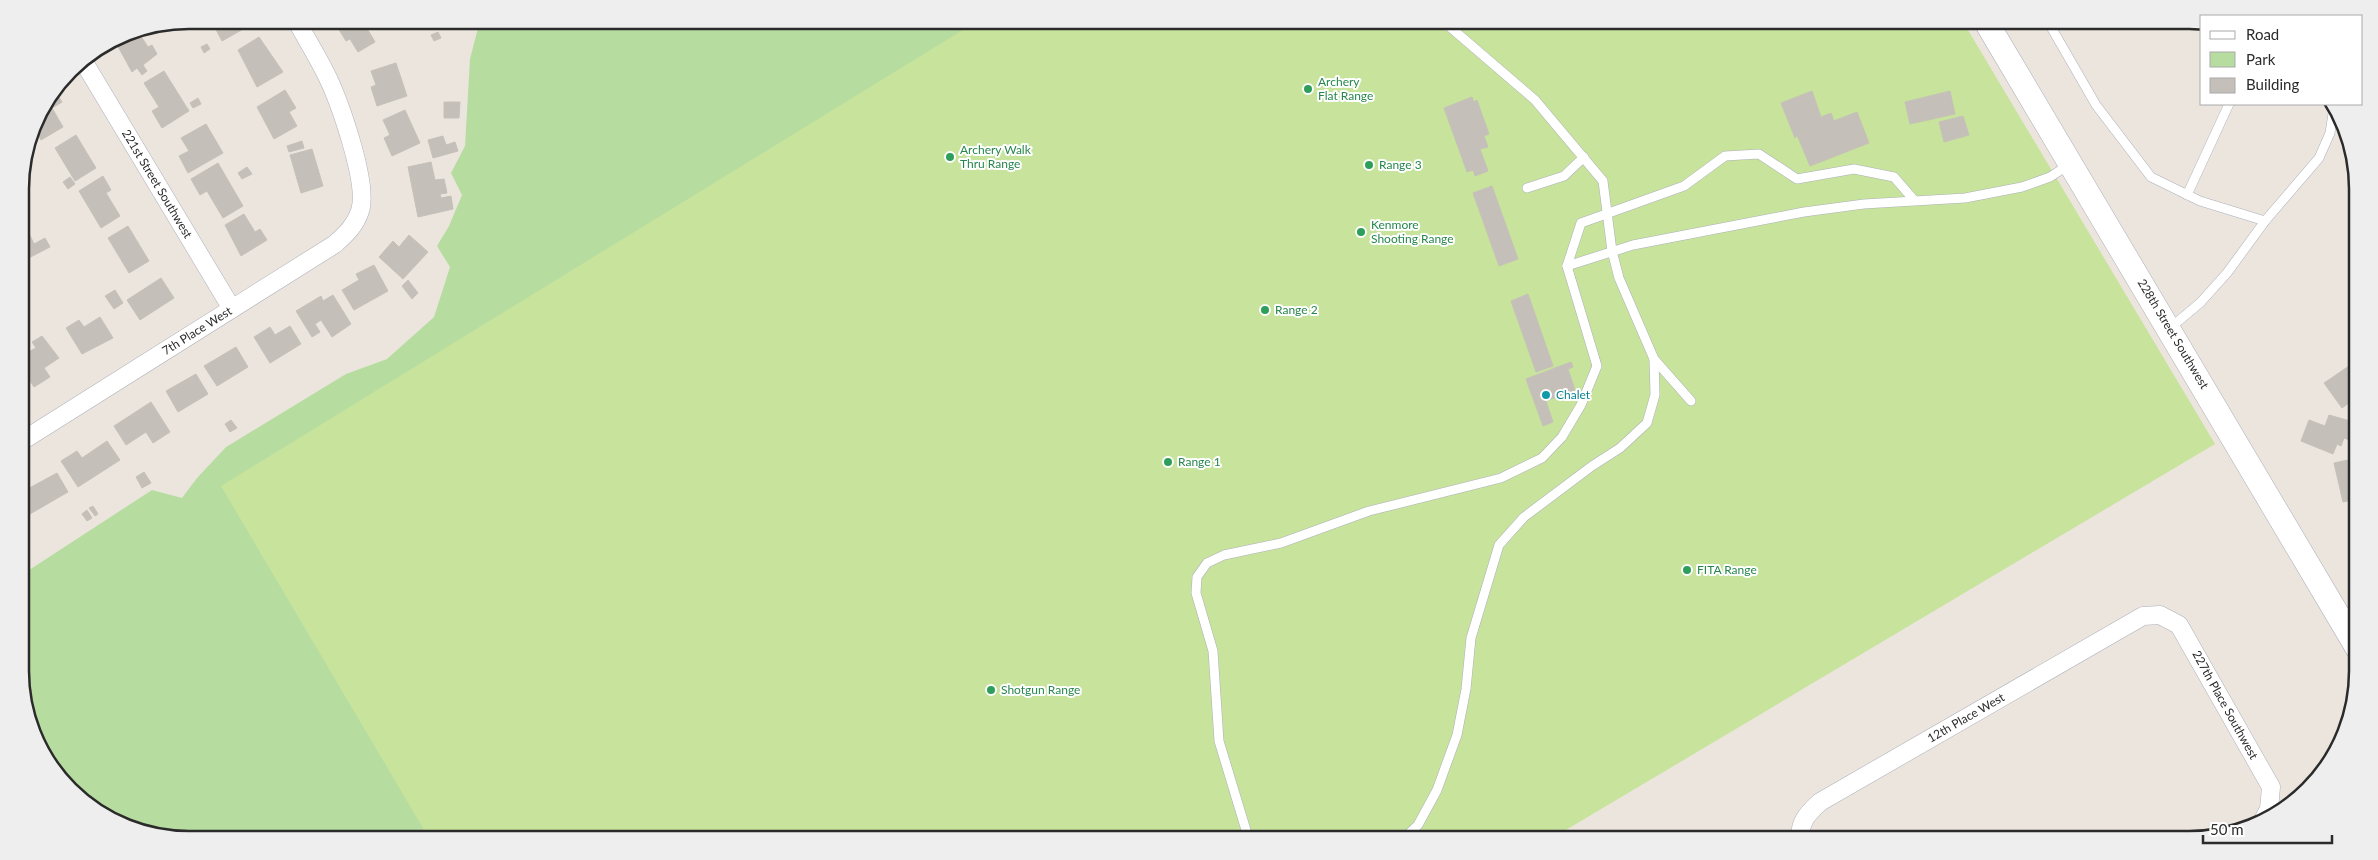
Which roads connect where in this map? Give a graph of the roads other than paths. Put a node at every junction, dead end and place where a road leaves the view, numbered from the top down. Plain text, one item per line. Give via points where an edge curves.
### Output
1 (301, 29) edge
2 (1451, 29) edge
3 (1990, 29) edge
4 (2052, 29) edge
5 (86, 66) edge
6 (2230, 105) edge
7 (2332, 117) edge
8 (1584, 158) junction
9 (2071, 164) junction
10 (1527, 188) dead end
11 (2187, 195) junction
12 (1914, 200) junction
13 (1608, 214) junction
14 (2265, 221) junction
15 (1612, 251) junction
16 (1567, 266) junction
17 (232, 309) junction
18 (2170, 329) junction
19 (1654, 359) junction
20 (1691, 401) dead end
21 (29, 437) edge
22 (2143, 616) joint
23 (2349, 634) edge
24 (2268, 810) edge
25 (1246, 831) edge
26 (1412, 831) edge
27 (1801, 831) edge

1 - 17 street, 7th Place West via 326,75 351,142 360,182 361,209 351,230 335,244
2 - 8 lane via 1535,100
3 - 9 main road, 228th Street Southwest
4 - 11 lane via 2096,105 2151,177
5 - 17 street, 221st Street Southwest
6 - 11 lane
7 - 14 lane via 2330,133 2319,158
8 - 10 lane via 1564,176
8 - 13 lane via 1603,181
9 - 12 lane via 2050,177 2022,187 1965,198
9 - 18 main road, 228th Street Southwest
11 - 14 lane
12 - 13 lane via 1894,177 1854,169 1797,179 1759,154 1725,156 1684,186
12 - 15 lane via 1804,212 1633,244
13 - 15 lane
13 - 16 lane via 1582,223
14 - 18 lane via 2227,273
15 - 16 lane
15 - 19 lane via 1619,278
16 - 25 lane via 1597,366 1582,405 1562,437 1542,458 1501,478 1369,511 1281,543 1224,555 1207,563 1197,577 1196,593 1213,652 1219,741
17 - 21 street, 7th Place West
18 - 23 main road, 228th Street Southwest
19 - 20 lane
19 - 26 lane via 1655,395 1646,423 1620,448 1524,517 1499,545 1471,638 1457,735 1437,790
22 - 24 street, 227th Place Southwest via 2160,615 2179,625 2271,787
22 - 27 street, 12th Place West via 1820,802 1807,814

